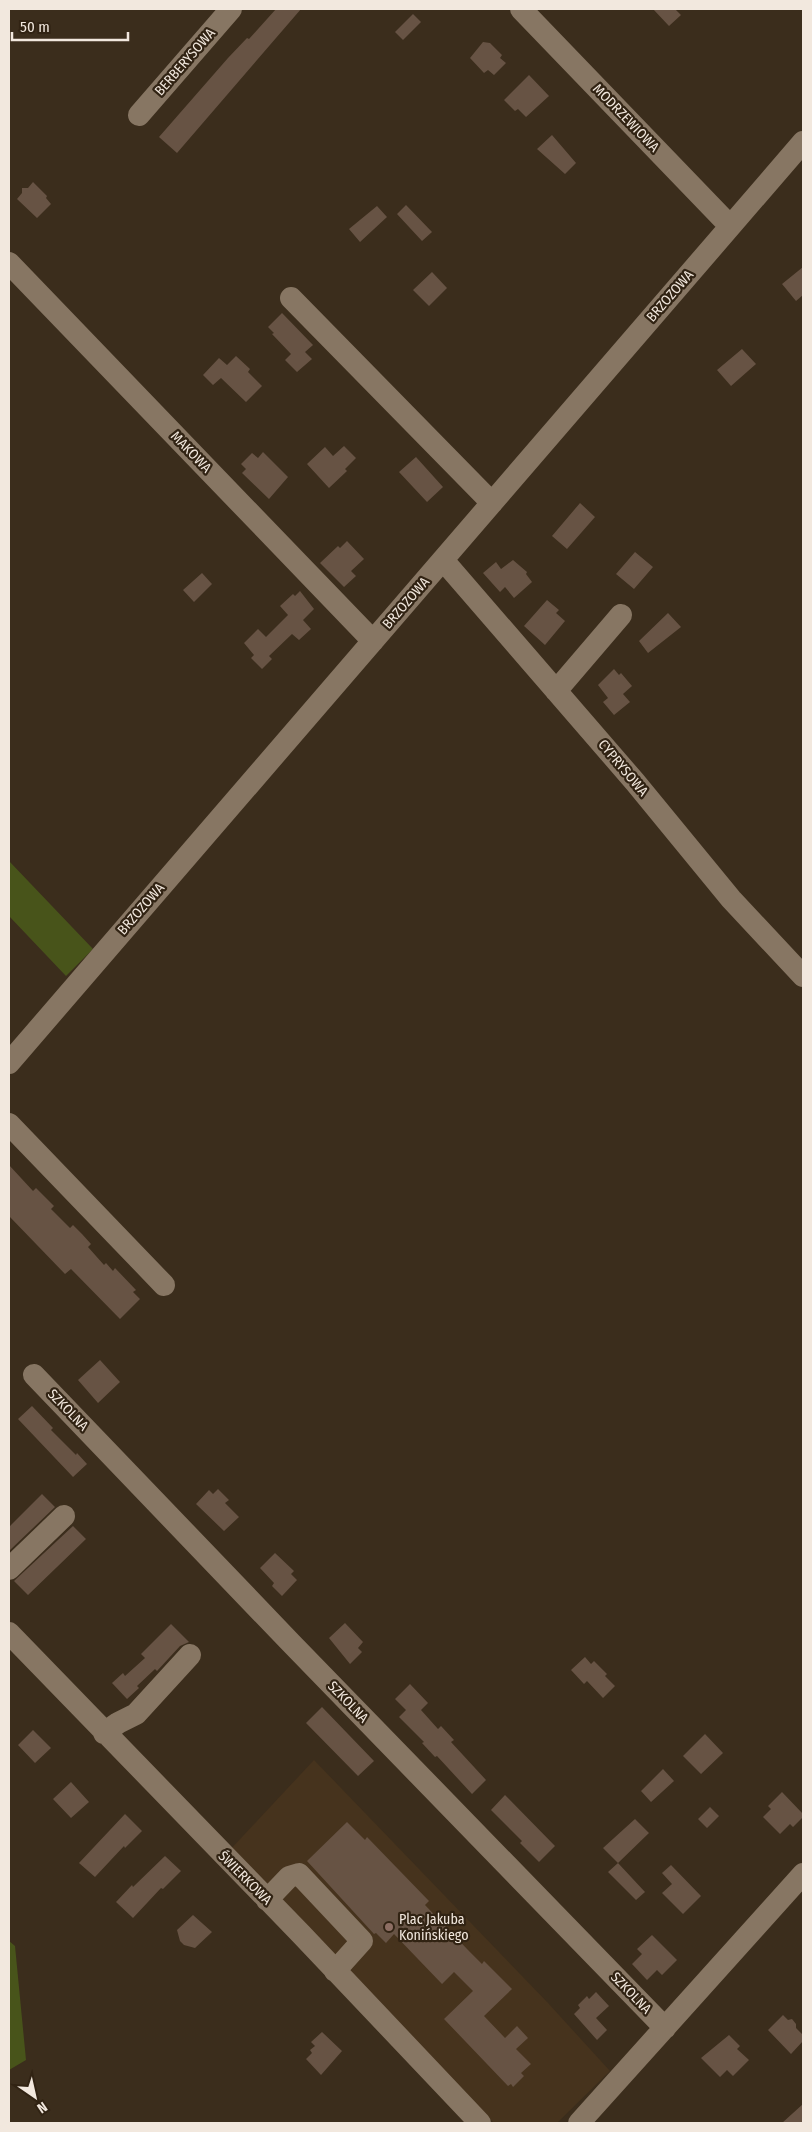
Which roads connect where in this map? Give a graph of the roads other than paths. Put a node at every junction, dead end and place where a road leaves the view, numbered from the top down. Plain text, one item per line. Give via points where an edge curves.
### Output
1 (231, 9) edge
2 (521, 9) edge
3 (139, 115) dead end
4 (803, 142) edge
5 (730, 226) junction
6 (9, 263) edge
7 (291, 298) dead end
8 (492, 503) junction
9 (443, 560) junction
10 (621, 615) dead end
11 (373, 641) junction
12 (556, 691) junction
13 (803, 976) edge
14 (9, 1063) edge
15 (9, 1124) edge
16 (164, 1285) dead end
17 (34, 1375) dead end
18 (64, 1516) dead end
19 (9, 1569) edge
20 (9, 1634) edge
21 (190, 1655) dead end
22 (104, 1733) junction
23 (803, 1874) edge
24 (266, 1900) junction
25 (335, 1971) junction
26 (665, 2028) junction
27 (480, 2123) edge
28 (579, 2123) edge

1 - 3 street, BERBERYSOWA
2 - 5 street, MODRZEWIOWA
4 - 5 street, BRZOZOWA
5 - 8 street, BRZOZOWA
6 - 11 street, MAKOWA
7 - 8 street
8 - 9 street, BRZOZOWA
9 - 11 street, BRZOZOWA
9 - 12 street, CYPRYSOWA
10 - 12 street
11 - 14 street, BRZOZOWA
12 - 13 street, CYPRYSOWA via 732,899
15 - 16 street
17 - 26 street, SZKOLNA
18 - 19 street
20 - 22 street, ŚWIERKOWA
21 - 22 street via 136,1714
22 - 24 street, ŚWIERKOWA
23 - 26 street
24 - 25 street, ŚWIERKOWA
24 - 25 street via 289,1877 299,1874 362,1941
25 - 27 street, ŚWIERKOWA
26 - 28 street

